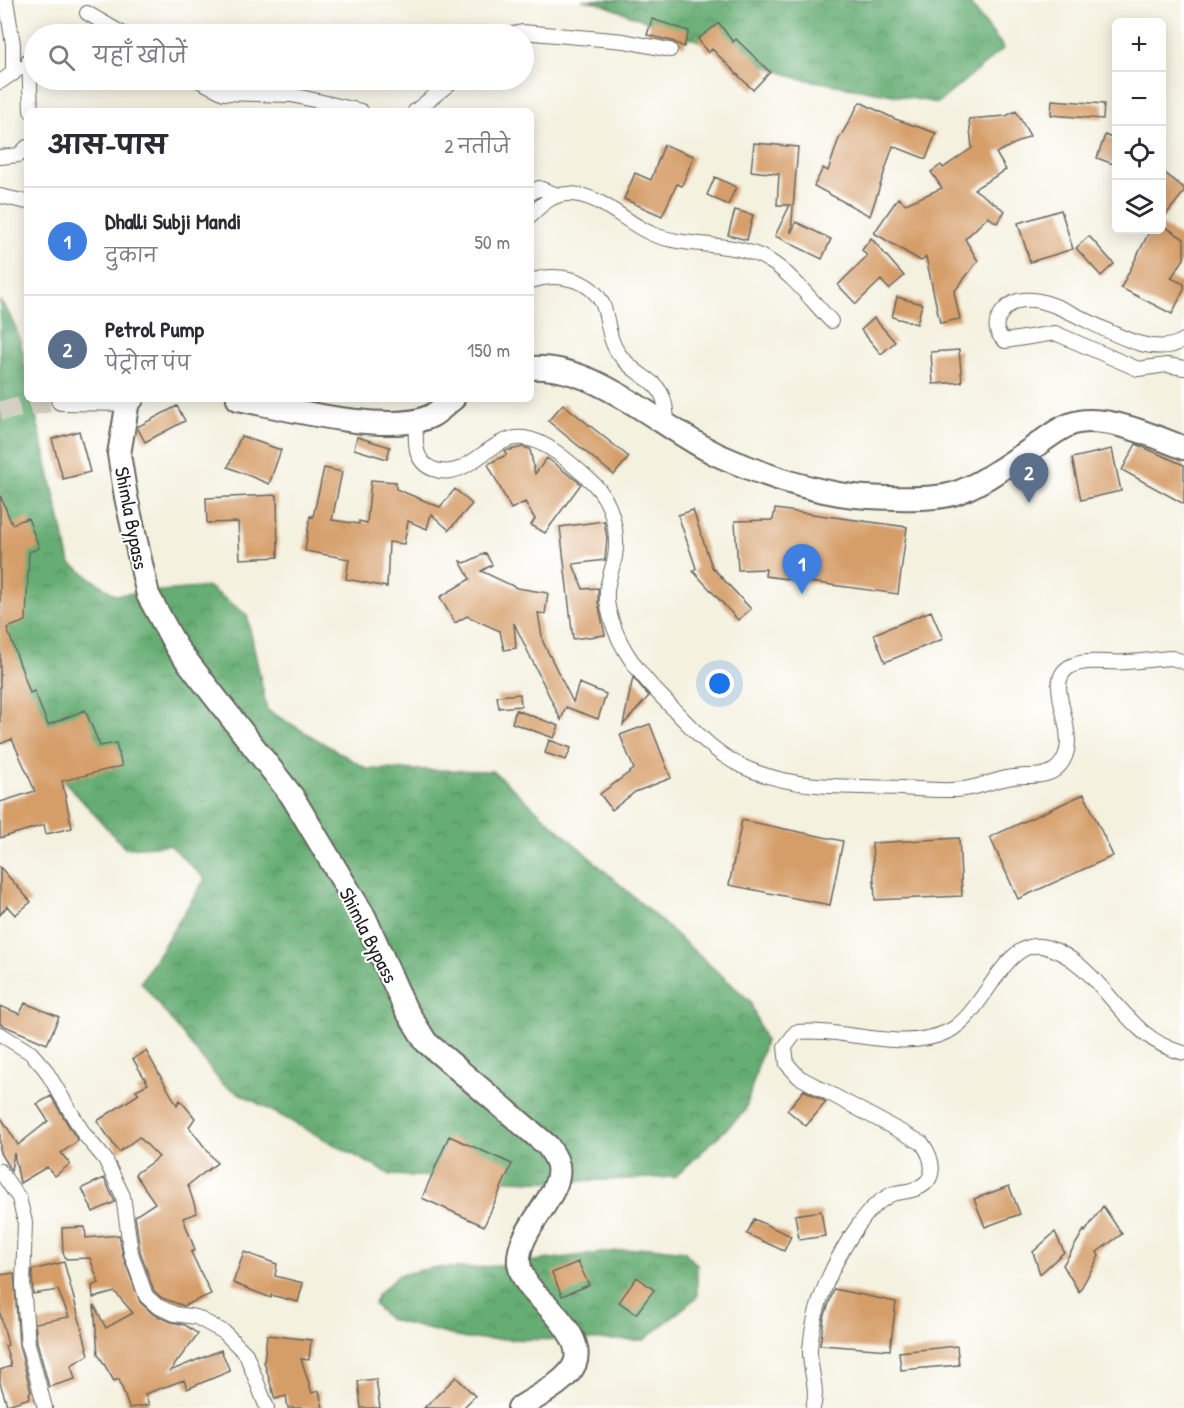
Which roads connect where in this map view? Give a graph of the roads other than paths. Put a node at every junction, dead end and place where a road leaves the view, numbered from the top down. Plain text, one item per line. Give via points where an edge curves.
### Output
1 (6, 0) edge
2 (87, 13) dead end
3 (106, 24) edge
4 (534, 33) edge
5 (670, 50) dead end
6 (24, 64) edge
7 (13, 74) junction
8 (0, 82) edge
9 (31, 90) edge
10 (218, 90) edge
11 (441, 90) edge
12 (31, 108) edge
13 (349, 108) edge
14 (419, 108) edge
15 (24, 150) edge
16 (0, 157) edge
17 (534, 191) edge
18 (558, 195) junction
19 (0, 196) edge
20 (24, 201) edge
21 (534, 212) edge
22 (534, 280) edge
23 (831, 321) dead end
24 (1184, 340) edge
25 (534, 368) edge
26 (1184, 368) edge
27 (130, 402) edge
28 (255, 402) edge
29 (449, 402) edge
30 (416, 420) junction
31 (667, 426) junction
32 (1184, 448) edge
33 (1180, 657) edge
34 (0, 1034) edge
35 (1184, 1053) edge
36 (0, 1171) edge
37 (45, 1408) edge
38 (267, 1408) edge
39 (519, 1408) edge
40 (813, 1408) edge

1 - 7 street via 14,44
2 - 3 street
4 - 5 street
6 - 7 street
7 - 8 street
9 - 12 street
10 - 13 street via 292,95
11 - 14 street
15 - 16 street via 19,155
17 - 18 street via 539,188
18 - 21 street
18 - 23 street via 569,193 594,199 636,226 677,241 756,254 778,266
19 - 20 street
22 - 31 street via 563,276 596,293 618,353 666,398
24 - 26 street via 1166,348 1143,346 1036,299 1016,301 996,323 997,332 1005,341 1055,333 1138,369 1167,365
25 - 31 highway via 572,372
27 - 39 highway, Shimla Bypass via 119,454 126,497 148,595 177,648 292,796 365,918 405,1008 426,1042 548,1146 558,1163 556,1184 522,1239 519,1263 529,1288 570,1330 578,1353 572,1370 560,1383
28 - 30 highway via 362,421 403,424
29 - 30 highway via 431,416
30 - 33 street via 419,458 443,473 456,472 507,441 527,438 544,445 592,482 603,494 613,522 616,546 607,606 621,645 645,680 710,746 751,771 794,784 822,787 940,790 1038,776 1055,770 1069,745 1058,688 1064,671 1073,665
31 - 32 highway via 718,454 779,478 839,494 897,498 952,495 1079,422 1135,430
34 - 38 street via 38,1061 84,1134 105,1159 123,1196 131,1253 146,1296 157,1306 196,1317 224,1332 246,1354
35 - 40 street via 1151,1037 1124,1016 1067,954 1043,946 1022,948 1009,959 981,1002 950,1030 921,1039 814,1030 796,1032 785,1047 787,1064 799,1077 922,1143 932,1157 927,1181 874,1205 859,1223 823,1291 814,1318 810,1352 817,1395
36 - 37 street via 19,1198 25,1221 23,1285 28,1344

